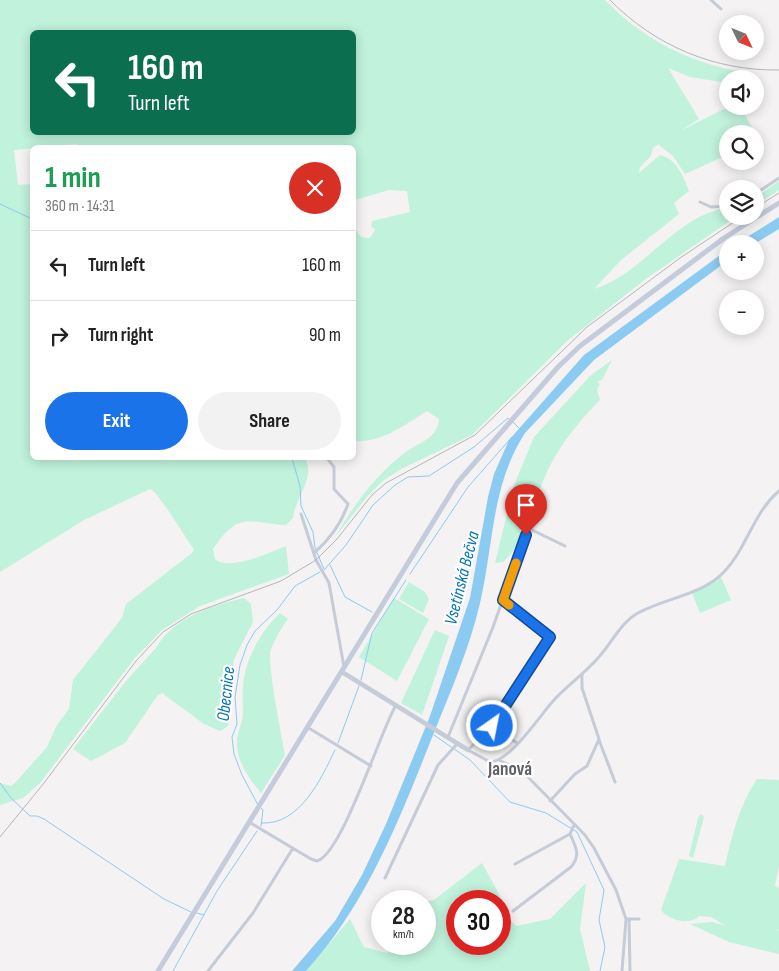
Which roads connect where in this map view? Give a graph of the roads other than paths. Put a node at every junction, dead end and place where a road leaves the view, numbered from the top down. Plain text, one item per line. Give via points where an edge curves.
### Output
1 (711, 0) edge
2 (721, 9) dead end
3 (779, 178) edge
4 (764, 188) edge
5 (700, 202) dead end
6 (779, 203) edge
7 (719, 207) edge
8 (329, 460) edge
9 (779, 491) edge
10 (301, 514) dead end
11 (565, 546) dead end
12 (314, 553) junction
13 (503, 600) junction
14 (343, 670) junction
15 (582, 673) junction
16 (397, 706) junction
17 (492, 726) junction
18 (307, 727) junction
19 (446, 736) junction
20 (599, 739) junction
21 (517, 743) junction
22 (457, 745) junction
23 (468, 750) junction
24 (499, 760) junction
25 (371, 766) junction
26 (615, 782) dead end
27 (550, 801) junction
28 (249, 822) junction
29 (572, 829) junction
30 (292, 848) junction
31 (515, 864) dead end
32 (385, 878) dead end
33 (513, 912) dead end
34 (628, 919) junction
35 (639, 919) dead end
36 (158, 971) edge
37 (208, 971) edge
38 (622, 971) edge
39 (630, 971) edge

1 - 2 street
3 - 4 street
5 - 7 street
6 - 14 main road via 724,238 580,346 558,367 451,492
8 - 12 street via 334,467 334,489 348,504 326,542
9 - 15 street via 761,510 723,572 699,587 638,612
10 - 12 street
11 - 13 street via 530,529
12 - 14 street via 329,583
13 - 17 street via 550,637
13 - 19 street
14 - 16 street
14 - 18 main road
15 - 20 street via 582,688
15 - 21 street
16 - 19 street
16 - 25 street
17 - 21 street
17 - 23 street
18 - 25 street
18 - 28 main road
19 - 22 street
20 - 26 street
20 - 27 street via 587,766
21 - 24 street
22 - 23 street
22 - 32 street via 438,765
23 - 24 street via 487,762
24 - 27 street via 522,771
25 - 30 street via 327,856 313,861
27 - 29 street
28 - 30 street
28 - 36 main road
29 - 31 street
29 - 33 street via 576,860
29 - 34 street via 594,848
30 - 37 street via 253,913
34 - 35 street
34 - 38 street
34 - 39 street

